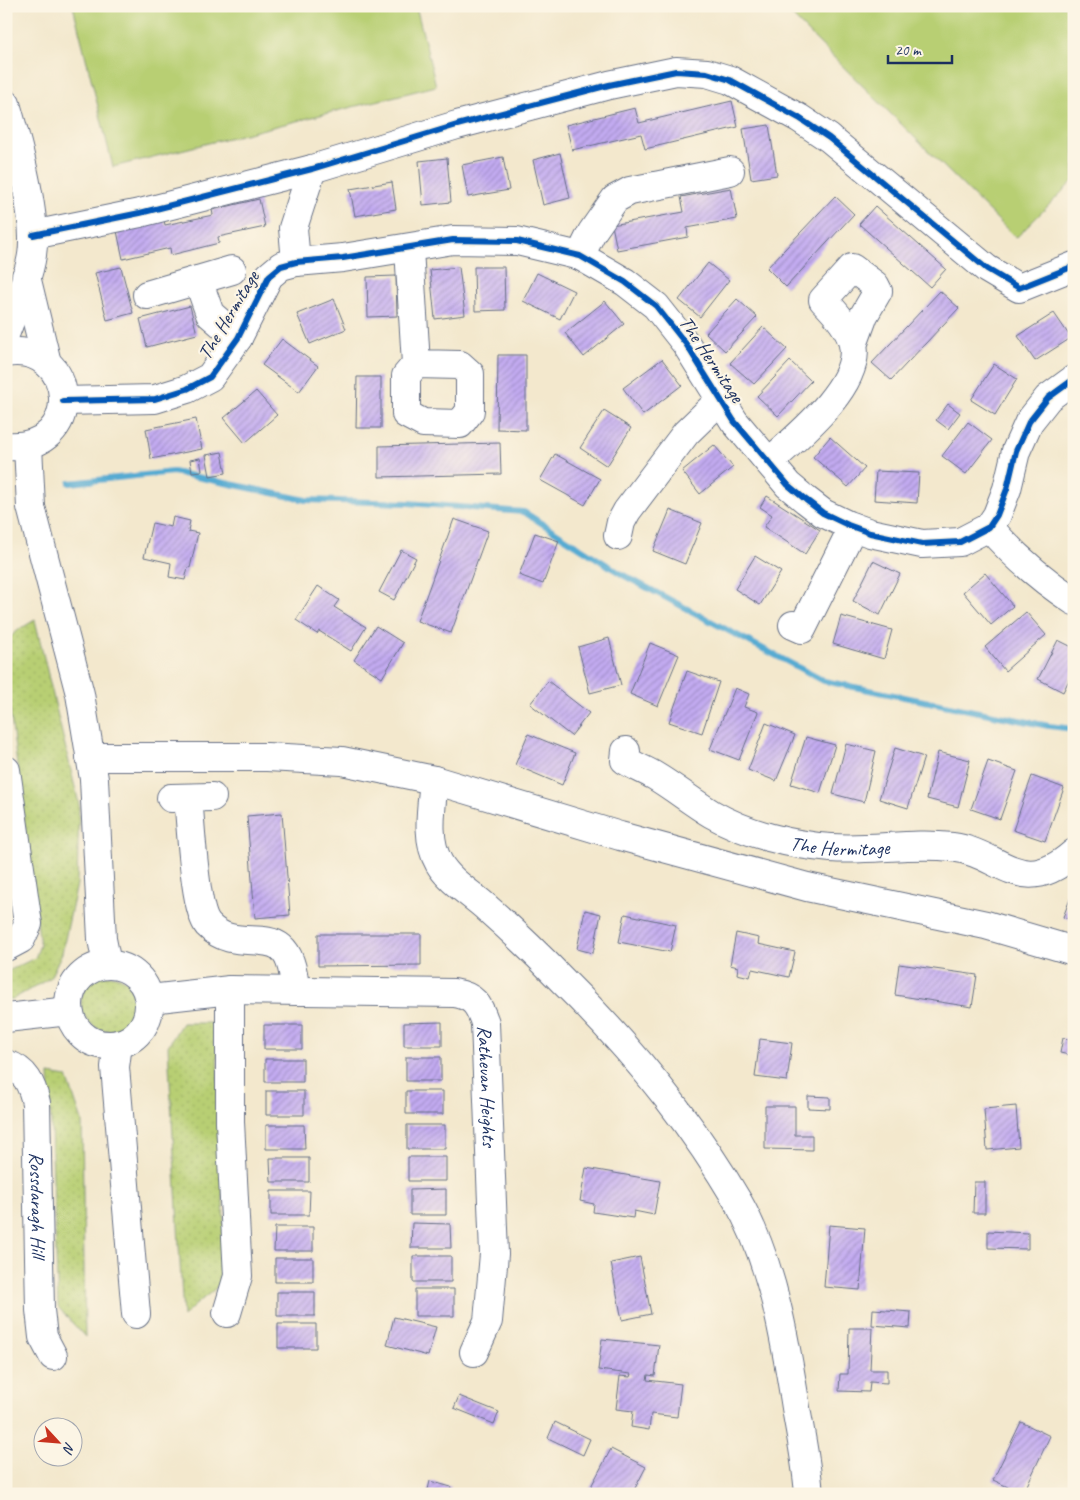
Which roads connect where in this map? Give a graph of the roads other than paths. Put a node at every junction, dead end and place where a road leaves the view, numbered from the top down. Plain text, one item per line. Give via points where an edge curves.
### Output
1 (6, 104) edge
2 (312, 169) junction
3 (730, 171) dead end
4 (33, 235) junction
5 (409, 249) junction
6 (580, 256) junction
7 (296, 262) junction
8 (1074, 266) edge
9 (232, 270) dead end
10 (26, 276) junction
11 (198, 280) junction
12 (148, 295) dead end
13 (6, 332) edge
14 (238, 338) junction
15 (853, 345) dead end
16 (6, 353) edge
17 (47, 363) junction
18 (416, 364) dead end
19 (1074, 379) edge
20 (720, 400) junction
21 (63, 401) junction
22 (17, 446) edge
23 (769, 462) junction
24 (853, 527) junction
25 (989, 527) junction
26 (618, 536) dead end
27 (1074, 601) edge
28 (793, 625) dead end
29 (626, 751) dead end
30 (90, 757) junction
31 (6, 770) edge
32 (434, 780) junction
33 (190, 798) dead end
34 (1074, 853) edge
35 (6, 946) edge
36 (1074, 951) edge
37 (107, 964) junction
38 (230, 990) junction
39 (296, 991) junction
40 (150, 999) junction
41 (69, 1011) junction
42 (6, 1018) edge
43 (118, 1044) junction
44 (6, 1064) edge
45 (227, 1313) dead end
46 (136, 1314) dead end
47 (474, 1352) dead end
48 (53, 1356) dead end
49 (809, 1494) edge

1 - 4 street via 22,164
2 - 4 street
2 - 7 street via 293,228
2 - 8 street via 457,125 609,85 676,71 707,73 730,80 765,98 829,138 1006,282 1019,288
3 - 6 street via 630,191 615,199
4 - 10 street
5 - 6 street, The Hermitage via 453,240 492,239 554,248
5 - 7 street, The Hermitage
5 - 18 street
6 - 20 street, The Hermitage via 625,282 656,306 686,344
7 - 14 street, The Hermitage via 281,266 269,276
9 - 11 street, The Hermitage
10 - 13 street
10 - 17 street
11 - 12 street, The Hermitage
11 - 14 street, The Hermitage via 210,314
14 - 21 street, The Hermitage via 210,377 186,389 155,399
15 - 23 street via 851,368 842,388 818,416
16 - 17 street via 24,352
17 - 21 street via 60,381
19 - 25 street via 1048,398 1029,422 1016,451 1007,489
20 - 23 street, The Hermitage
20 - 26 street, The Hermitage via 686,434 627,511 620,522
21 - 22 street via 60,419 45,438
22 - 30 street via 80,694
23 - 24 street, The Hermitage via 806,500 823,513
24 - 25 street, The Hermitage via 922,544 960,542
24 - 28 street via 802,629
25 - 27 street via 1010,551 1048,584
29 - 34 street, The Hermitage via 625,760 657,777 713,815 740,827 793,842 832,848 931,845 955,848 972,852 1012,872 1026,874 1054,867
30 - 32 street via 267,757 342,761
30 - 37 street via 94,779 102,940
31 - 35 street via 28,924 21,938
32 - 36 street via 620,836 798,884 986,925
32 - 49 street via 430,833 438,862 565,982 642,1066 695,1135 737,1201 754,1234 766,1269 789,1366
33 - 39 street via 199,907 208,924 218,932 281,946 291,958
37 - 40 street via 128,968 138,976
37 - 41 street via 91,968 80,976 69,998
38 - 39 street, Rathevan Heights
38 - 40 street, Rathevan Heights
38 - 45 street via 230,1122 238,1276
39 - 47 street, Rathevan Heights via 454,993 469,997 478,1004 485,1023 494,1254 488,1321
40 - 43 street via 146,1023 139,1033
41 - 42 street
41 - 43 street via 82,1035 93,1042
43 - 46 street via 115,1067
44 - 48 street, Rossdaragh Hill via 17,1068 27,1078 36,1103 40,1310 43,1337

